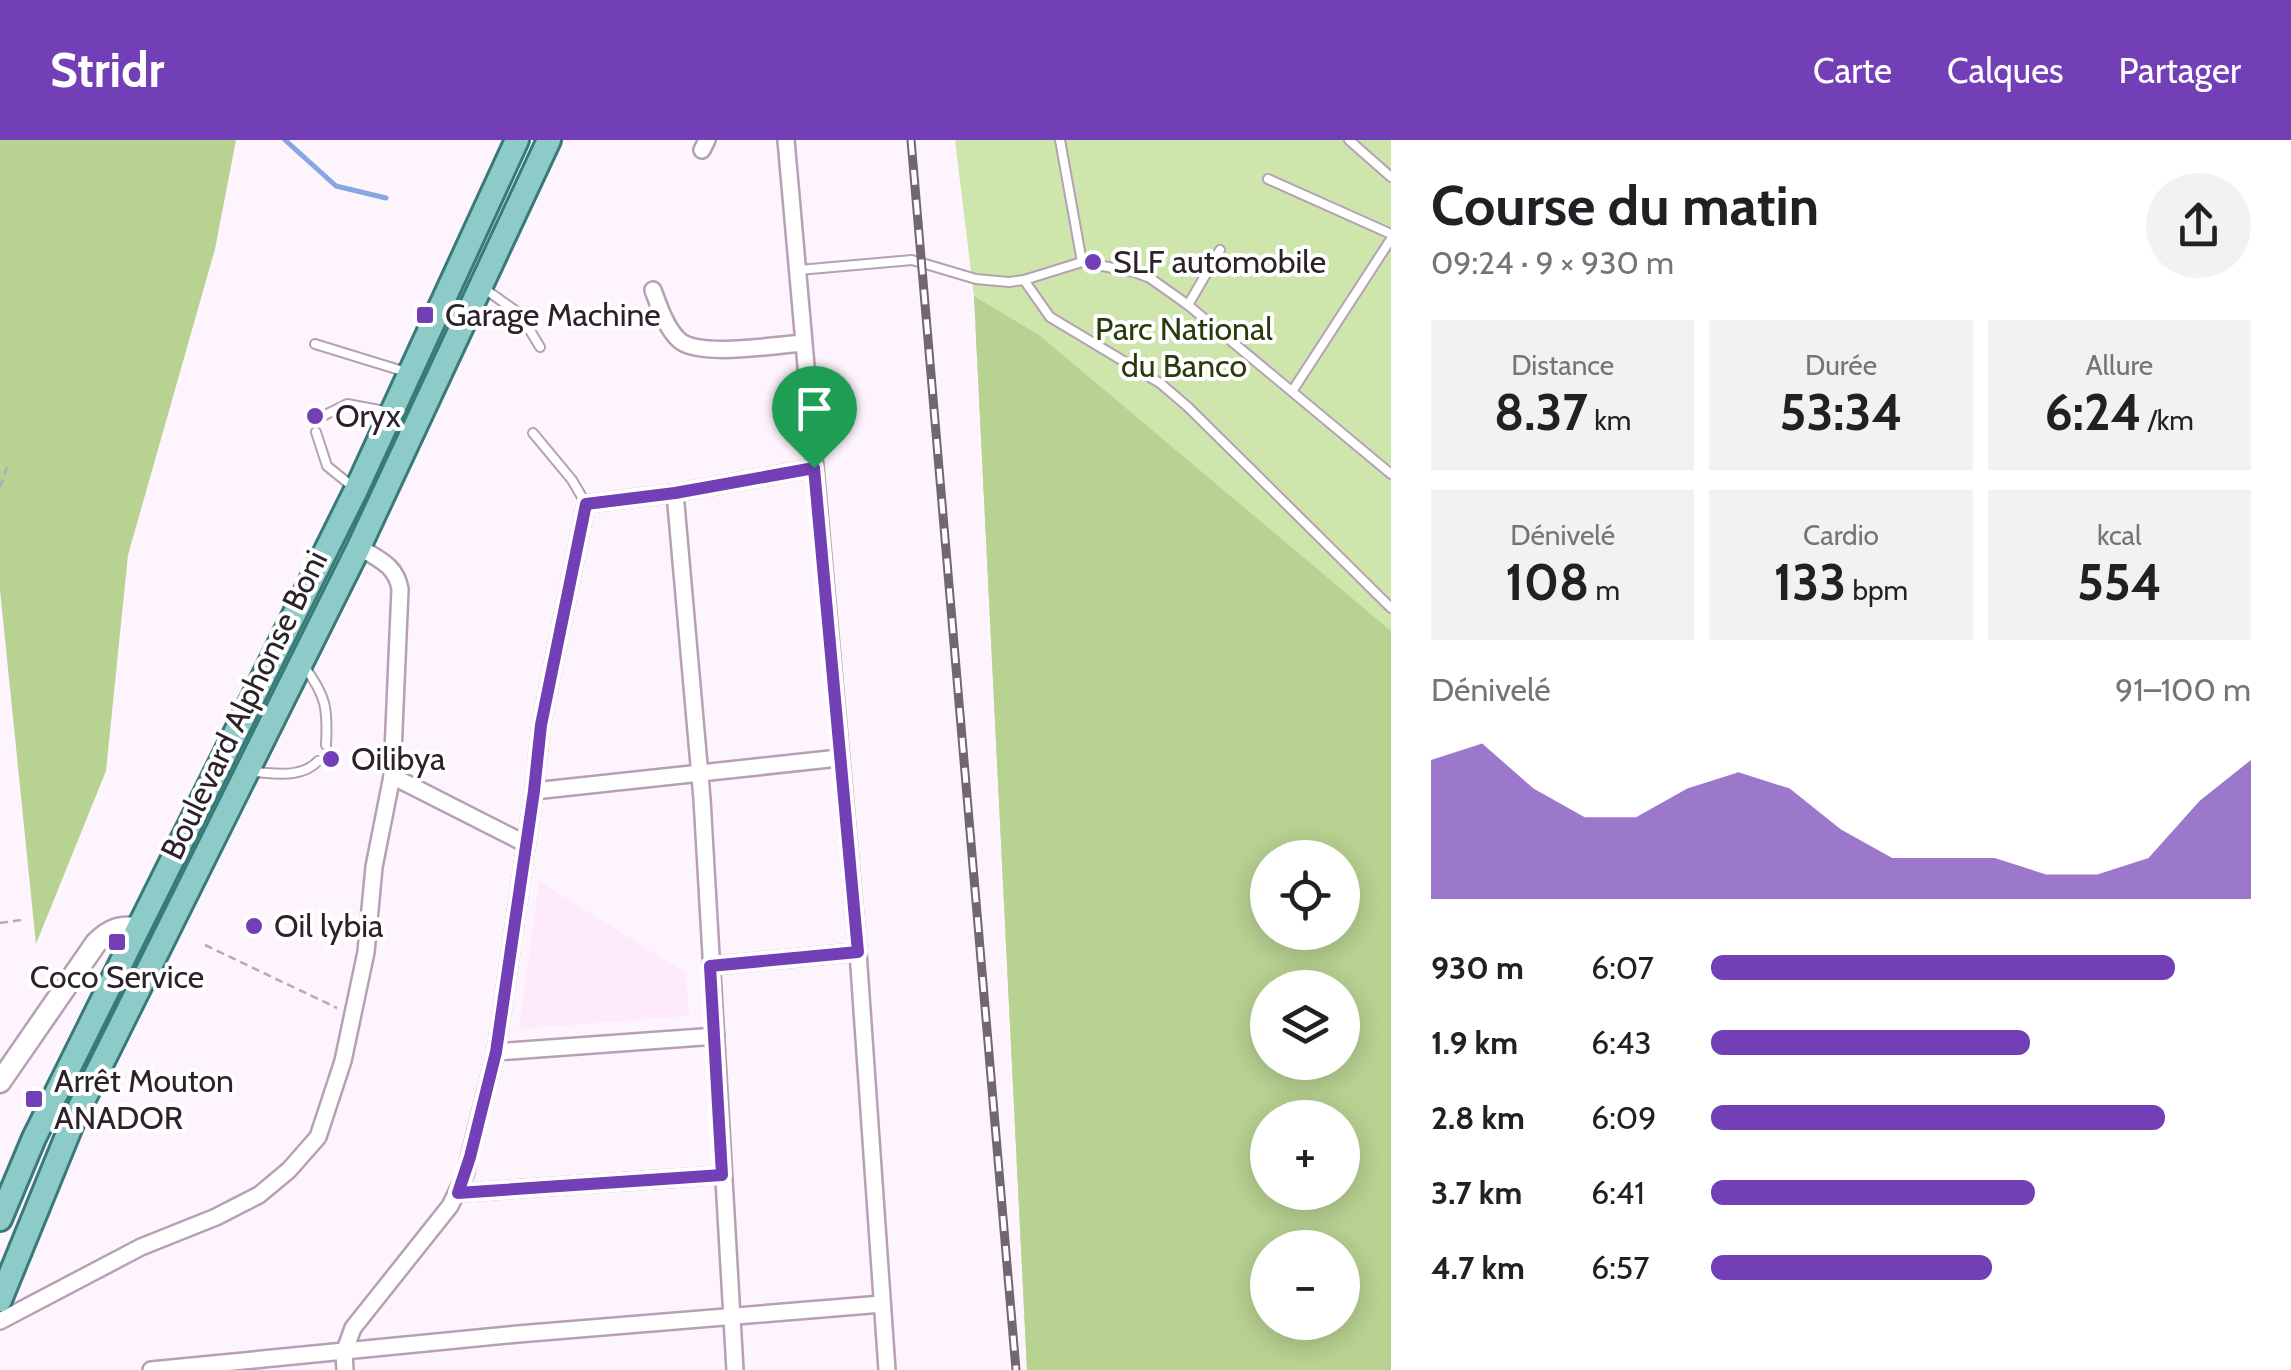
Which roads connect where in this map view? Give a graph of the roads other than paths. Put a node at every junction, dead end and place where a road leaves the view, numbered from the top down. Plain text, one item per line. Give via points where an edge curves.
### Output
1 (550, 140) edge
2 (786, 140) edge
3 (1060, 140) edge
4 (1349, 140) edge
5 (510, 150) edge
6 (1391, 177) edge
7 (1268, 178) dead end
8 (1391, 236) edge
9 (1220, 250) dead end
10 (1082, 262) junction
11 (797, 270) junction
12 (1024, 280) junction
13 (482, 287) junction
14 (653, 290) dead end
15 (1188, 305) junction
16 (315, 344) dead end
17 (803, 344) junction
18 (540, 347) dead end
19 (410, 373) junction
20 (1293, 390) junction
21 (392, 412) junction
22 (323, 416) dead end
23 (316, 432) dead end
24 (533, 433) dead end
25 (814, 468) junction
26 (1391, 474) edge
27 (356, 490) junction
28 (675, 493) junction
29 (586, 504) junction
30 (359, 547) junction
31 (1391, 608) edge
32 (302, 662) junction
33 (326, 745) dead end
34 (838, 758) junction
35 (318, 761) dead end
36 (247, 772) junction
37 (698, 774) junction
38 (392, 776) junction
39 (534, 791) junction
40 (526, 844) junction
41 (139, 928) junction
42 (858, 952) junction
43 (710, 966) junction
44 (716, 1036) junction
45 (496, 1052) junction
46 (0, 1082) edge
47 (722, 1175) junction
48 (458, 1193) junction
49 (0, 1219) edge
50 (0, 1300) edge
51 (882, 1304) junction
52 (734, 1316) junction
53 (0, 1321) edge
54 (344, 1353) junction
55 (151, 1370) edge
56 (345, 1370) edge
57 (736, 1370) edge
58 (887, 1370) edge

1 - 13 main road, Boulevard Alphonse Boni
2 - 11 street
3 - 10 lane
4 - 6 lane
5 - 19 main road
7 - 8 lane
8 - 20 lane
9 - 15 lane
10 - 12 lane
10 - 15 lane via 1150,278
11 - 12 lane via 912,260 976,280
11 - 17 street
12 - 31 lane via 1050,318 1188,407
13 - 18 lane via 520,314
13 - 30 main road, Boulevard Alphonse Boni
14 - 17 street via 678,339 696,349
15 - 20 lane
16 - 19 lane
17 - 25 street
19 - 21 main road
20 - 26 lane
21 - 22 lane via 348,404
21 - 27 main road
23 - 27 lane via 327,466
24 - 29 lane
25 - 28 street
25 - 34 street
27 - 41 main road
28 - 29 street
28 - 37 street
29 - 39 street
30 - 32 main road, Boulevard Alphonse Boni
30 - 38 street via 390,566 400,589
32 - 33 lane via 322,691
32 - 36 main road, Boulevard Alphonse Boni
34 - 37 street
34 - 42 street
35 - 36 lane via 296,774
36 - 50 main road, Boulevard Alphonse Boni via 74,1119
37 - 39 street
37 - 43 street
38 - 40 street
38 - 53 street via 366,952 318,1137 260,1195 140,1247
39 - 40 street
40 - 45 street
41 - 46 main road via 122,926 96,942
41 - 49 main road
42 - 43 street
42 - 51 street
43 - 44 street
44 - 45 street
44 - 47 street
45 - 48 street
47 - 48 street
47 - 52 street
48 - 54 street via 353,1328
51 - 52 street
51 - 58 street
52 - 54 street
52 - 57 street
54 - 55 street
54 - 56 street

